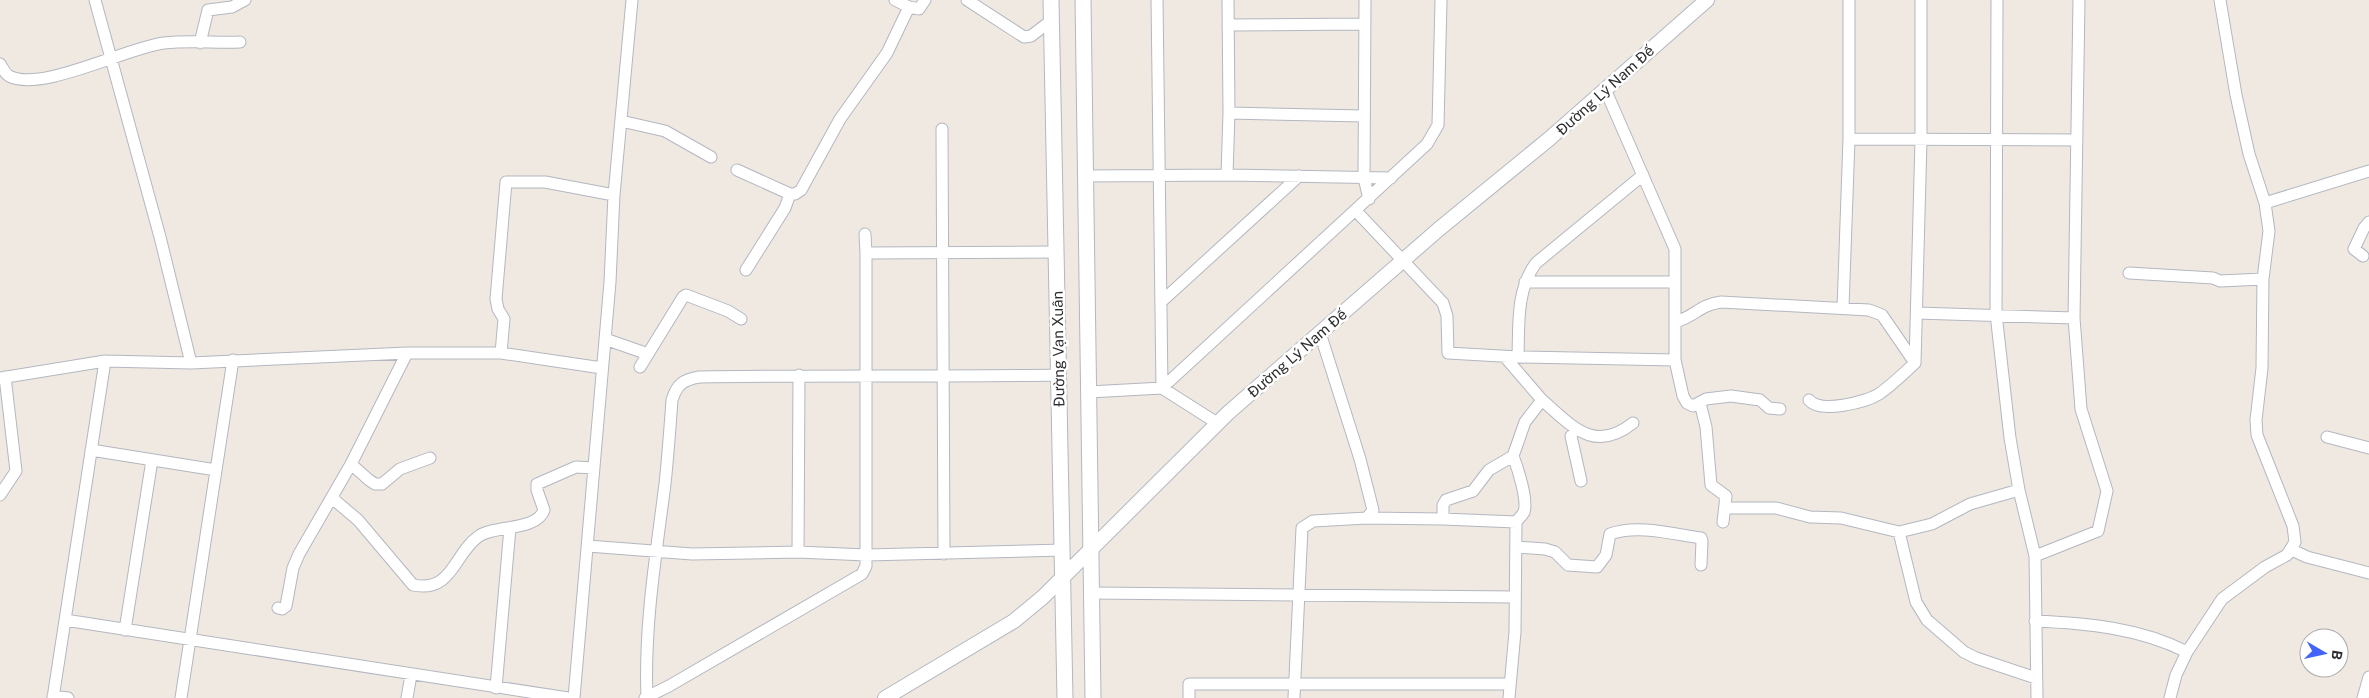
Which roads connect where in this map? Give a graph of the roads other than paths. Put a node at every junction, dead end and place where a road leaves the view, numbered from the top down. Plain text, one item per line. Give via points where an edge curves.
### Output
1 (95, 0) edge
2 (245, 0) edge
3 (632, 0) edge
4 (895, 0) edge
5 (925, 0) edge
6 (967, 0) edge
7 (1052, 0) edge
8 (1083, 0) edge
9 (1157, 0) edge
10 (1228, 0) edge
11 (1365, 0) edge
12 (1441, 0) edge
13 (1707, 0) edge
14 (1849, 0) edge
15 (1921, 0) edge
16 (1997, 0) edge
17 (2079, 0) edge
18 (2220, 0) edge
19 (909, 7) junction
20 (1052, 20) junction
21 (1364, 24) junction
22 (1228, 25) junction
23 (240, 42) dead end
24 (200, 43) junction
25 (111, 60) junction
26 (0, 64) edge
27 (1605, 89) junction
28 (1229, 113) junction
29 (1363, 116) junction
30 (621, 121) junction
31 (942, 129) dead end
32 (1849, 139) junction
33 (1921, 140) junction
34 (1998, 140) junction
35 (2077, 140) junction
36 (711, 157) dead end
37 (737, 170) dead end
38 (2369, 171) edge
39 (1160, 174) junction
40 (1227, 174) junction
41 (1643, 175) junction
42 (1086, 176) junction
43 (1299, 176) junction
44 (1364, 178) junction
45 (1391, 178) junction
46 (790, 194) junction
47 (614, 195) junction
48 (1369, 199) junction
49 (2265, 202) junction
50 (1356, 211) junction
51 (2369, 222) edge
52 (865, 234) dead end
53 (1056, 252) junction
54 (866, 253) junction
55 (943, 253) junction
56 (2362, 256) dead end
57 (1403, 261) junction
58 (746, 270) dead end
59 (2129, 273) dead end
60 (2263, 279) junction
61 (1525, 282) junction
62 (1675, 282) junction
63 (1161, 302) junction
64 (1843, 308) junction
65 (1917, 313) junction
66 (1996, 314) junction
67 (2074, 318) junction
68 (741, 319) dead end
69 (1675, 322) junction
70 (1320, 333) junction
71 (605, 339) junction
72 (501, 353) junction
73 (407, 354) junction
74 (648, 354) junction
75 (1505, 357) junction
76 (1518, 357) junction
77 (233, 360) junction
78 (1675, 360) junction
79 (105, 361) junction
80 (191, 363) junction
81 (1915, 363) junction
82 (640, 367) dead end
83 (602, 368) junction
84 (866, 374) junction
85 (799, 375) junction
86 (1059, 375) junction
87 (944, 377) junction
88 (3, 378) edge
89 (1162, 388) junction
90 (1089, 392) junction
91 (1542, 400) junction
92 (1809, 400) dead end
93 (1700, 404) junction
94 (1780, 409) dead end
95 (1217, 423) junction
96 (1633, 423) dead end
97 (1570, 430) junction
98 (2328, 437) dead end
99 (2369, 448) edge
100 (91, 450) junction
101 (1513, 456) junction
102 (430, 458) dead end
103 (152, 460) junction
104 (351, 464) junction
105 (594, 468) junction
106 (216, 470) junction
107 (1581, 481) dead end
108 (2019, 490) junction
109 (0, 495) edge
110 (332, 498) junction
111 (1725, 508) junction
112 (1367, 518) junction
113 (1443, 519) junction
114 (1516, 522) junction
115 (1723, 522) dead end
116 (510, 528) junction
117 (1899, 532) junction
118 (588, 546) junction
119 (1516, 547) junction
120 (1092, 548) junction
121 (1063, 550) junction
122 (2292, 550) junction
123 (654, 552) junction
124 (798, 552) junction
125 (944, 554) junction
126 (866, 555) junction
127 (2035, 556) junction
128 (1701, 565) dead end
129 (2369, 574) edge
130 (1063, 579) junction
131 (1092, 593) junction
132 (1299, 596) junction
133 (1516, 597) junction
134 (278, 608) dead end
135 (65, 620) junction
136 (2035, 621) junction
137 (126, 630) junction
138 (190, 639) junction
139 (2187, 652) junction
140 (411, 675) junction
141 (2369, 677) edge
142 (2036, 678) junction
143 (1509, 684) junction
144 (1294, 685) junction
145 (496, 688) junction
146 (53, 697) edge
147 (68, 698) edge
148 (181, 698) edge
149 (407, 698) edge
150 (568, 698) edge
151 (574, 698) edge
152 (646, 698) edge
153 (886, 698) edge
154 (1065, 698) edge
155 (1093, 698) edge
156 (1189, 698) edge
157 (1294, 698) edge
158 (1509, 698) edge
159 (2037, 698) edge
160 (2170, 698) edge
161 (2363, 698) edge

1 - 25 street
2 - 24 street via 232,7 208,10
3 - 30 street
4 - 19 street
5 - 19 street via 919,9
6 - 20 street via 1024,37 1031,36
7 - 20 main road, Đường Vạn Xuân
8 - 42 main road, Đường Vạn Xuân
9 - 39 street
10 - 22 street
11 - 21 street
12 - 45 street via 1438,125 1428,144
13 - 27 street, Đường Lý Nam Đế
14 - 32 street
15 - 33 street
16 - 34 street
17 - 35 street
18 - 49 street via 2241,119
19 - 46 street via 887,54 840,119 801,190
20 - 53 main road, Đường Vạn Xuân
21 - 22 street
21 - 29 street
22 - 28 street
23 - 24 street
24 - 25 street via 162,43
25 - 26 street via 32,79 11,77
25 - 80 street
27 - 41 street
27 - 57 street, Đường Lý Nam Đế
28 - 29 street
28 - 40 street
29 - 44 street
30 - 36 street via 665,131
30 - 47 street
31 - 55 street
32 - 33 street
32 - 64 street
33 - 34 street
33 - 65 street
34 - 35 street
34 - 66 street
35 - 67 street
37 - 46 street
38 - 49 street
39 - 40 street
39 - 42 street
39 - 63 street
40 - 43 street
41 - 61 street via 1536,263
41 - 62 street via 1675,249
42 - 90 main road, Đường Vạn Xuân
43 - 44 street
43 - 63 street
44 - 45 street
44 - 48 street
45 - 48 street
46 - 58 street via 785,208
47 - 71 street
47 - 72 street via 545,182 506,182 496,299 504,318
48 - 50 street
49 - 60 street via 2269,232
50 - 57 street
50 - 89 street
51 - 56 street via 2354,249
52 - 54 street
53 - 55 street
53 - 86 main road, Đường Vạn Xuân
54 - 55 street
54 - 84 street
55 - 87 street
57 - 70 street, Đường Lý Nam Đế
57 - 75 street via 1446,309 1448,353
59 - 60 street via 2220,281
60 - 122 street via 2257,435 2293,526 2295,542
61 - 62 street
61 - 76 street via 1520,301
62 - 69 street
63 - 89 street
64 - 69 street via 1721,302 1704,305 1694,314
64 - 81 street via 1870,310 1882,315
65 - 66 street
65 - 81 street
66 - 67 street
66 - 108 street
67 - 127 street via 2081,409 2107,491 2098,530
68 - 74 street via 728,311 683,297
69 - 78 street
70 - 95 street, Đường Lý Nam Đế
70 - 112 street via 1373,510
71 - 74 street
71 - 83 street
72 - 73 street
72 - 83 street
73 - 77 street
73 - 104 street
74 - 82 street
75 - 76 street
75 - 91 street
76 - 78 street
77 - 80 street
77 - 106 street
78 - 93 street via 1683,396 1690,405
79 - 80 street
79 - 88 street
79 - 100 street
81 - 92 street via 1878,394 1864,401 1829,407 1813,405
83 - 105 street
84 - 85 street
84 - 87 street
84 - 126 street
85 - 123 street via 699,377 686,379 675,389
85 - 124 street
86 - 87 street
86 - 121 main road, Đường Vạn Xuân
87 - 125 street
88 - 109 street via 16,471
89 - 90 street
89 - 95 street
90 - 120 main road, Đường Vạn Xuân
91 - 97 street
91 - 101 street via 1525,422
93 - 94 street via 1706,399 1737,396 1760,400 1769,408
93 - 111 street via 1706,427 1711,485 1726,496
95 - 120 street, Đường Lý Nam Đế
96 - 97 street via 1615,436 1598,438
97 - 107 street
98 - 99 street
100 - 103 street
100 - 135 street
101 - 113 street via 1489,470 1474,492 1444,501
101 - 114 street via 1522,485 1524,508
102 - 104 street via 400,469 382,484 374,484
103 - 106 street
103 - 137 street
104 - 110 street
105 - 116 street via 576,467 537,484 543,514 530,523
105 - 118 street
106 - 138 street
108 - 117 street via 1970,504 1932,524
108 - 127 street
110 - 116 street via 358,520 413,585 433,586 442,580 478,536 491,530
110 - 134 street via 293,568 286,606
111 - 115 street
111 - 117 street via 1776,508 1810,517 1841,518
112 - 113 street
112 - 132 street via 1313,521 1305,525 1301,534
113 - 114 street
114 - 119 street
116 - 145 street
117 - 142 street via 1916,602 1927,620 1964,652
118 - 123 street
118 - 151 street
119 - 128 street via 1545,549 1555,552 1568,565 1597,567 1606,555 1610,534 1663,532 1701,538
119 - 133 street
120 - 130 street, Đường Lý Nam Đế
120 - 131 main road, Đường Vạn Xuân
121 - 125 street
121 - 130 main road, Đường Vạn Xuân
122 - 129 street
122 - 139 street via 2222,599
123 - 124 street
123 - 152 street
124 - 126 street
125 - 126 street
126 - 152 street via 862,574
127 - 136 street
130 - 153 street, Đường Lý Nam Đế via 1014,622
130 - 154 main road, Đường Vạn Xuân
131 - 132 street
131 - 155 main road, Đường Vạn Xuân
132 - 133 street
132 - 144 street
133 - 143 street
135 - 137 street
135 - 146 street
136 - 139 street via 2079,623 2142,635
136 - 142 street
137 - 138 street
138 - 140 street
138 - 148 street
139 - 160 street
140 - 145 street
140 - 149 street
141 - 161 street
142 - 159 street
143 - 144 street
143 - 158 street
144 - 156 street via 1189,684
144 - 157 street
145 - 150 street
146 - 147 street

